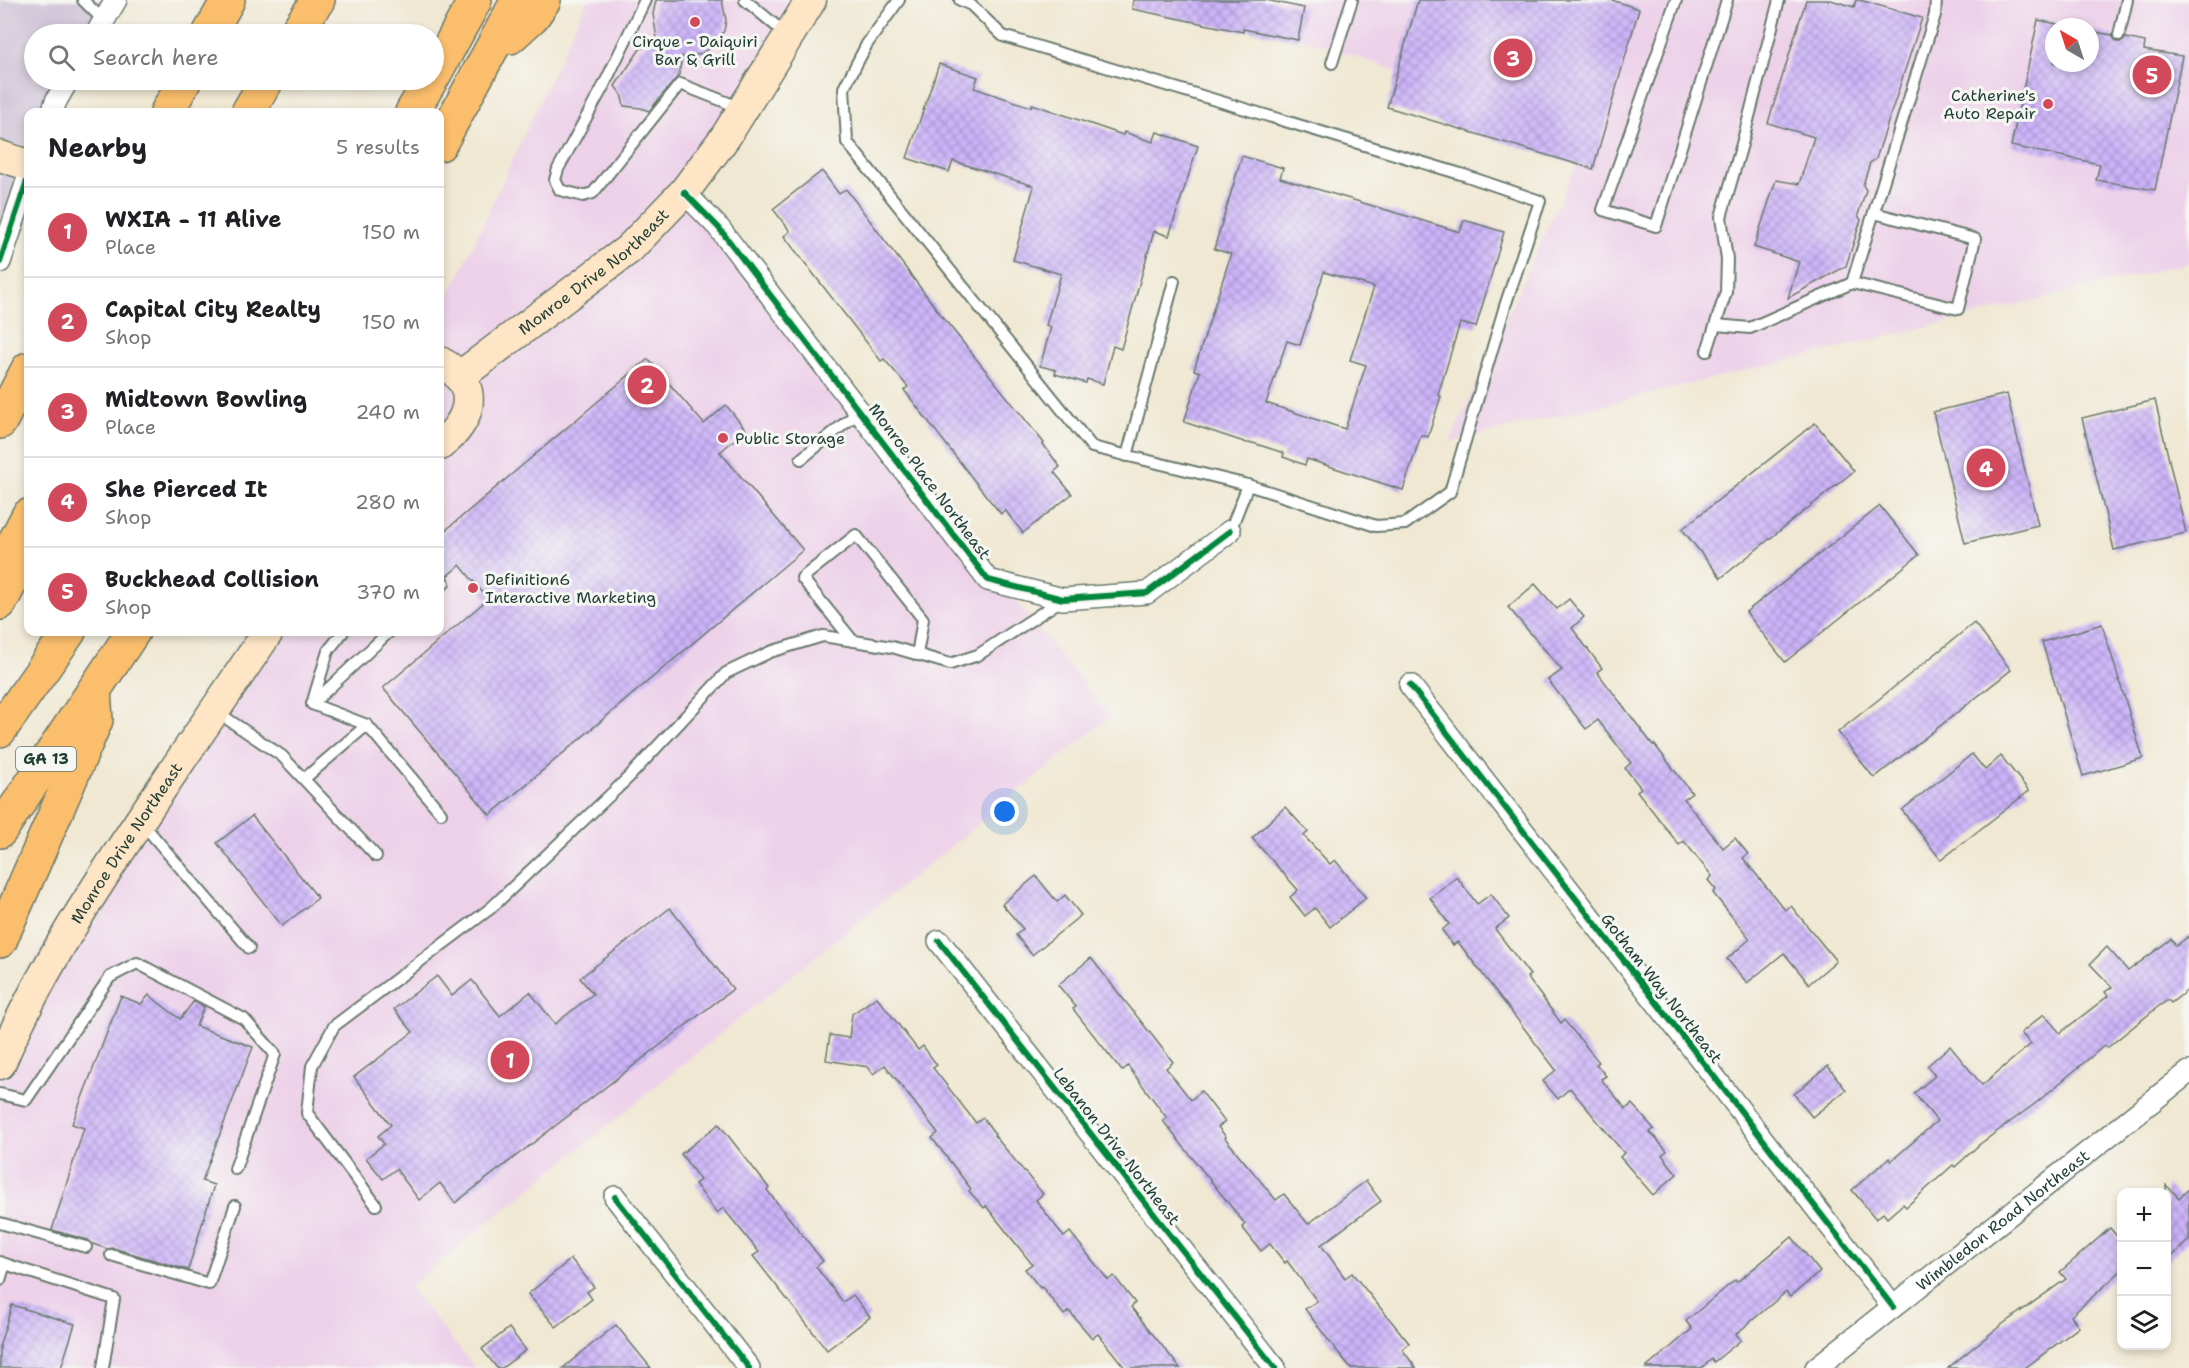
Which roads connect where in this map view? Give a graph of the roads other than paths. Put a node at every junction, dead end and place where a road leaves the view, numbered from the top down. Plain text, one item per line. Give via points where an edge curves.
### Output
1 (83, 0) edge
2 (116, 0) edge
3 (228, 0) edge
4 (318, 0) edge
5 (325, 0) edge
6 (475, 0) edge
7 (518, 0) edge
8 (544, 0) edge
9 (645, 0) edge
10 (745, 0) edge
11 (811, 0) edge
12 (899, 0) edge
13 (960, 0) edge
14 (1352, 0) edge
15 (1676, 0) edge
16 (1727, 0) edge
17 (1779, 0) edge
18 (1936, 0) edge
19 (2127, 0) edge
20 (98, 24) edge
21 (102, 24) edge
22 (215, 24) edge
23 (302, 24) edge
24 (313, 24) edge
25 (2119, 35) dead end
26 (788, 36) junction
27 (444, 57) edge
28 (487, 58) junction
29 (1332, 63) dead end
30 (62, 90) edge
31 (179, 90) edge
32 (261, 90) edge
33 (278, 90) edge
34 (425, 90) edge
35 (53, 108) edge
36 (169, 108) edge
37 (250, 108) edge
38 (268, 108) edge
39 (414, 108) edge
40 (743, 109) junction
41 (444, 137) edge
42 (0, 156) edge
43 (24, 164) edge
44 (24, 190) edge
45 (684, 192) junction
46 (1874, 213) junction
47 (0, 262) edge
48 (1174, 281) dead end
49 (1852, 283) junction
50 (1716, 325) junction
51 (1707, 351) dead end
52 (449, 369) edge
53 (24, 377) edge
54 (860, 411) junction
55 (0, 422) edge
56 (444, 442) edge
57 (1127, 456) junction
58 (801, 459) dead end
59 (1248, 485) junction
60 (24, 524) edge
61 (1230, 531) joint
62 (24, 557) edge
63 (0, 570) edge
64 (1063, 599) junction
65 (0, 603) edge
66 (66, 636) edge
67 (130, 636) edge
68 (265, 636) edge
69 (340, 636) edge
70 (385, 636) edge
71 (853, 641) junction
72 (917, 655) junction
73 (1410, 685) dead end
74 (94, 690) junction
75 (312, 704) junction
76 (215, 710) junction
77 (368, 724) junction
78 (0, 730) edge
79 (304, 779) junction
80 (441, 813) dead end
81 (140, 821) junction
82 (0, 831) edge
83 (376, 856) dead end
84 (0, 941) edge
85 (939, 941) dead end
86 (249, 948) dead end
87 (0, 1064) edge
88 (2189, 1072) edge
89 (0, 1094) edge
90 (235, 1169) dead end
91 (615, 1197) dead end
92 (376, 1205) dead end
93 (236, 1206) dead end
94 (0, 1223) edge
95 (86, 1248) dead end
96 (111, 1255) dead end
97 (3, 1263) edge
98 (0, 1280) edge
99 (1893, 1307) junction
100 (103, 1368) edge
101 (749, 1368) edge
102 (1275, 1368) edge
103 (1816, 1368) edge

1 - 20 lane
2 - 21 street
3 - 22 highway
4 - 23 highway
5 - 24 highway
6 - 27 highway
7 - 28 highway
8 - 28 highway via 533,16
9 - 40 lane via 558,169 555,180 560,190 583,196 593,193 681,84
10 - 26 lane
11 - 26 main road, Monroe Drive Northeast
12 - 57 lane via 867,44 844,88 847,142 1092,447
13 - 59 lane via 971,5 1004,36 1540,201 1450,492 1405,524 1376,526
14 - 29 lane
15 - 16 lane via 1603,210 1656,226
17 - 50 lane via 1721,217 1727,259 1726,292
18 - 46 lane via 1935,15
19 - 25 lane
26 - 40 main road, Monroe Drive Northeast
28 - 41 highway
30 - 35 street
31 - 36 highway
32 - 37 highway
33 - 38 highway
34 - 39 highway
40 - 45 main road, Monroe Drive Northeast
42 - 43 main road
44 - 47 street
45 - 52 main road, Monroe Drive Northeast via 629,249
45 - 54 street, Monroe Place Northeast via 719,228
46 - 49 lane
46 - 49 lane via 1975,239 1958,309
48 - 57 lane
49 - 50 lane via 1750,328
50 - 51 lane
52 - 56 main road, Monroe Drive Northeast via 466,390 469,402 454,434
53 - 55 highway
54 - 58 lane
54 - 64 street, Monroe Place Northeast via 988,580
57 - 59 lane
59 - 61 lane
60 - 63 highway
61 - 64 street, Monroe Place Northeast via 1147,593
62 - 65 highway
64 - 72 lane via 978,655 950,664
66 - 78 highway, GA 13
67 - 74 highway, GA 13
68 - 76 main road, Monroe Drive Northeast
69 - 75 lane via 328,651
70 - 75 lane
71 - 72 lane
71 - 72 lane via 802,578 856,535 923,619
71 - 92 lane via 823,636 770,652 726,673 628,778 491,908 334,1026 312,1066 307,1113
73 - 99 street, Gotham Way Northeast
74 - 82 highway, GA 13
74 - 84 highway via 96,720
75 - 77 lane
76 - 79 lane via 282,756
76 - 81 main road, Monroe Drive Northeast
77 - 79 lane
77 - 80 lane
79 - 83 lane
81 - 86 lane
81 - 87 main road, Monroe Drive Northeast via 52,956
85 - 102 street, Lebanon Drive Northeast
88 - 99 street, Wimbledon Road Northeast
89 - 90 lane via 26,1100 110,977 137,963 244,1019 275,1054
91 - 101 street
93 - 96 lane via 209,1284
94 - 95 lane
97 - 98 lane
97 - 100 lane via 114,1299
99 - 103 street, Wimbledon Road Northeast

